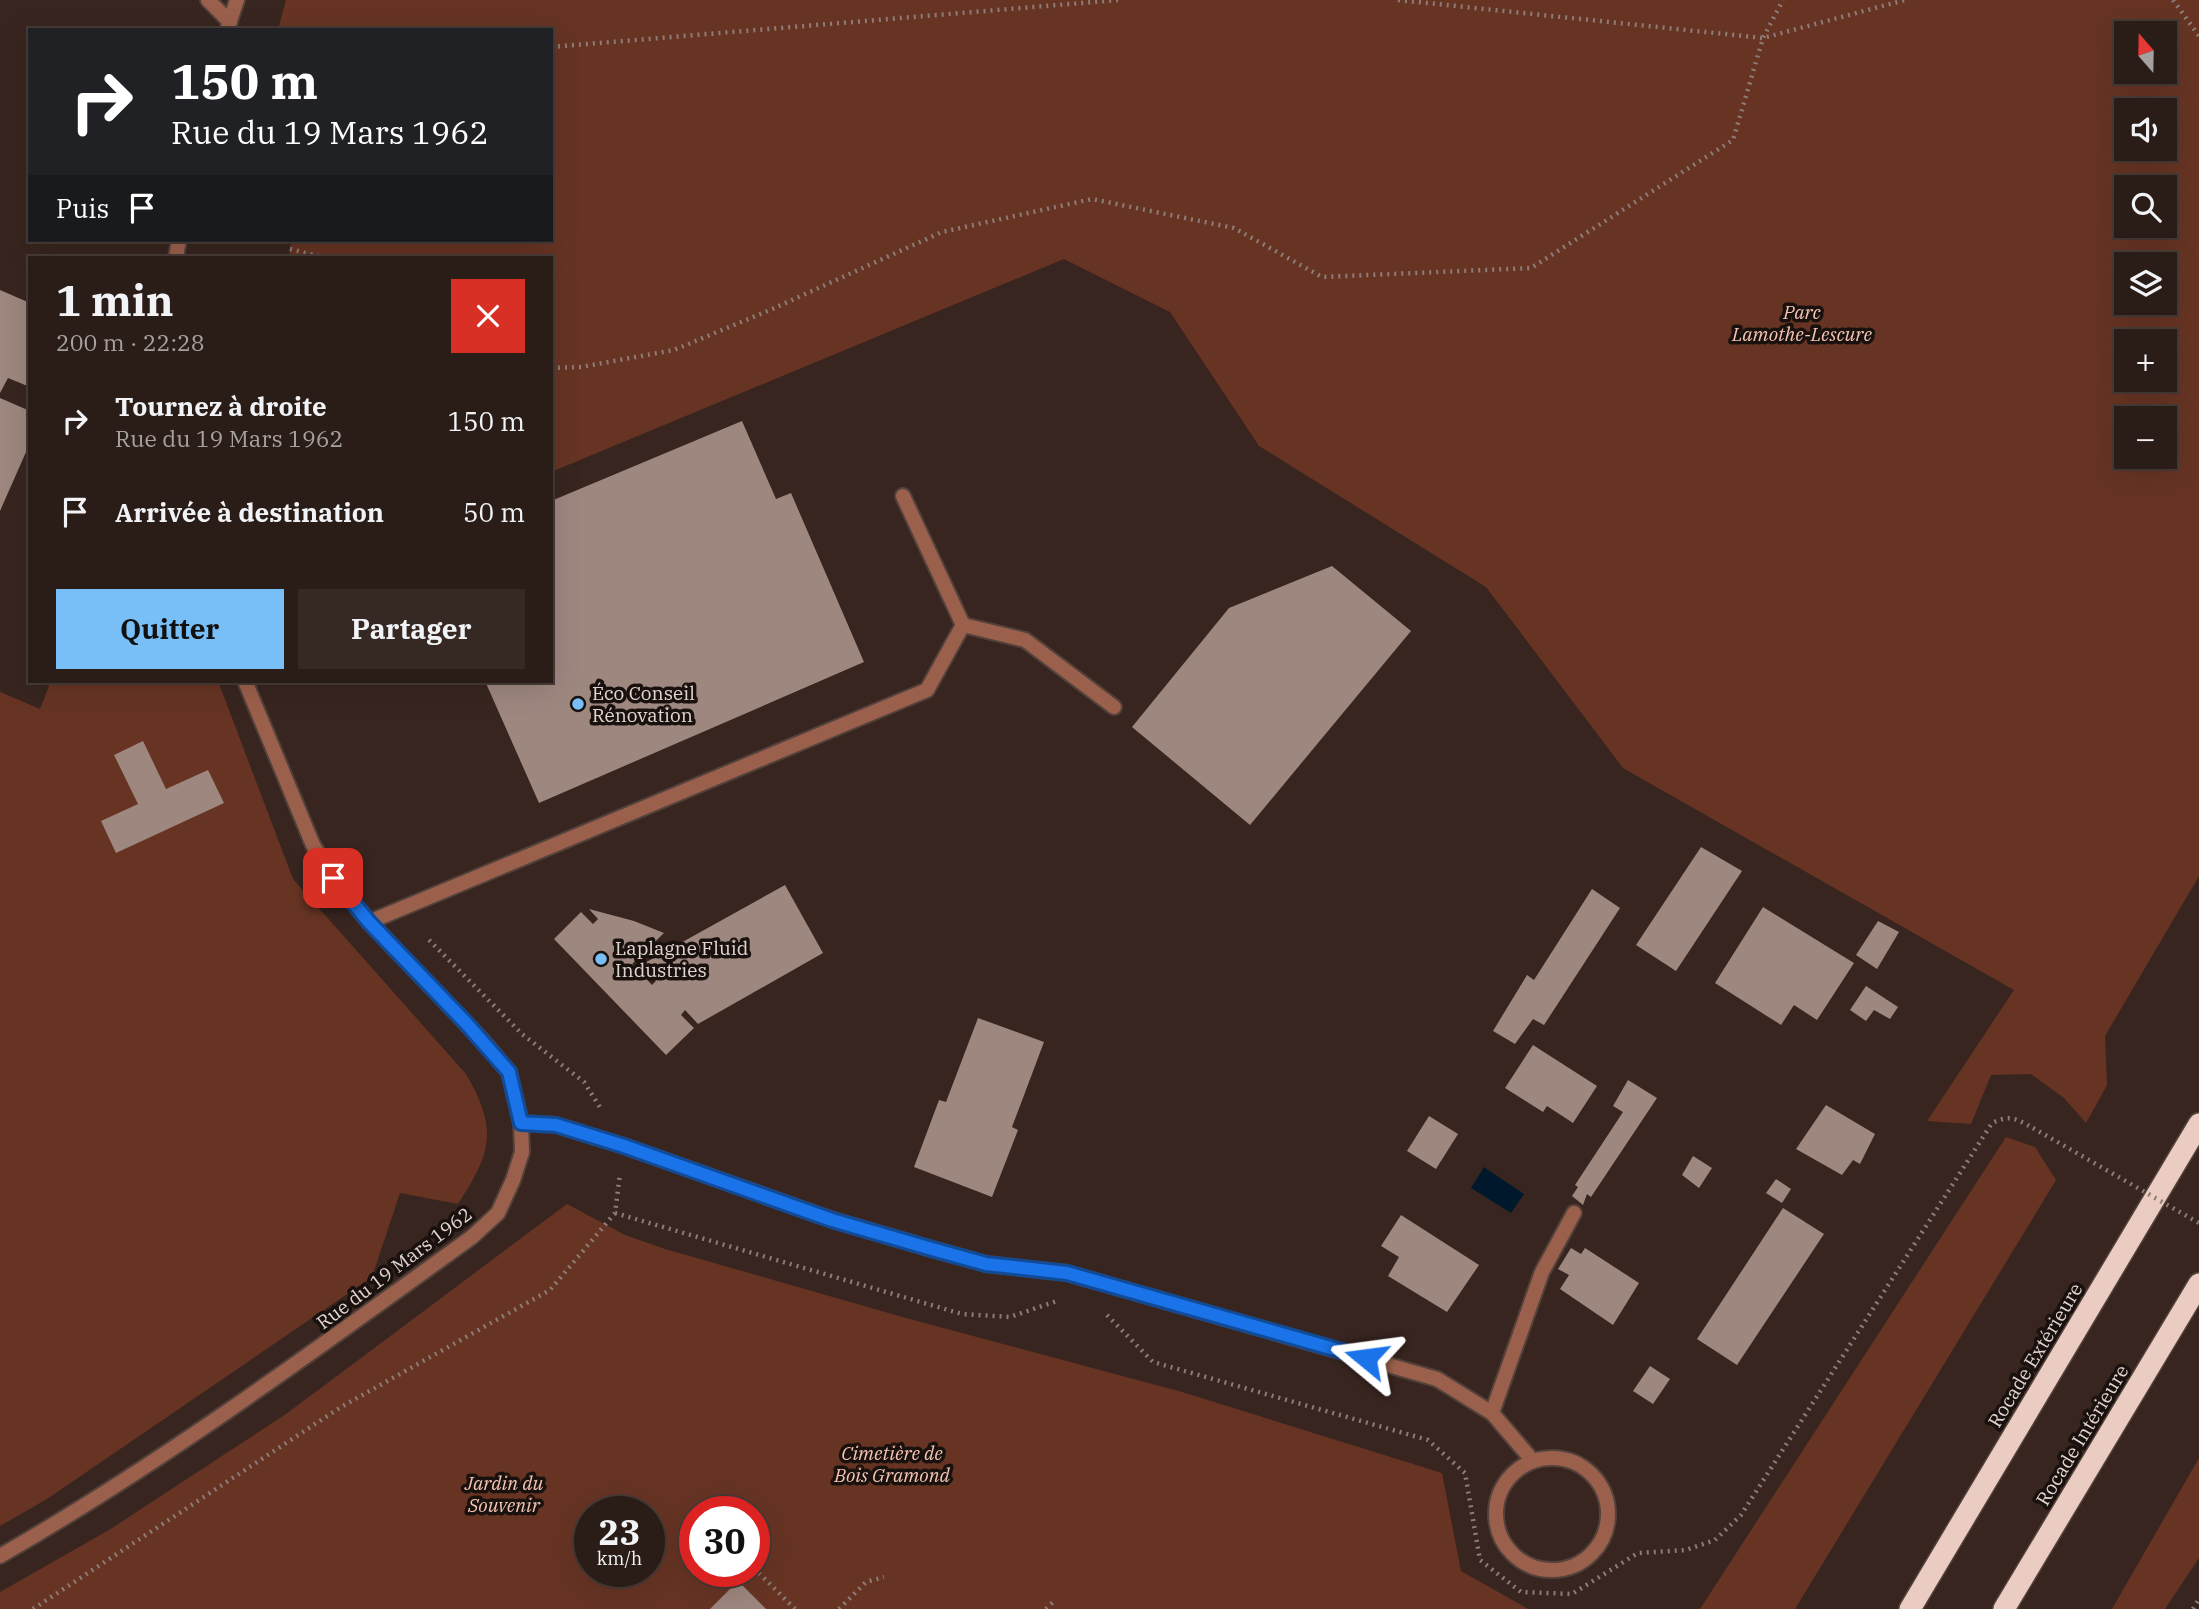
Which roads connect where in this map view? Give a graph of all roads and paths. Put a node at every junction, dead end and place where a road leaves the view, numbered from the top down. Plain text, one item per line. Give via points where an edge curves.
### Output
1 (208, 0) edge
2 (237, 0) edge
3 (1118, 0) edge
4 (1398, 0) edge
5 (1783, 0) edge
6 (1905, 0) edge
7 (2174, 0) edge
8 (229, 26) edge
9 (2199, 36) edge
10 (1763, 38) junction
11 (553, 47) edge
12 (290, 249) dead end
13 (318, 256) edge
14 (553, 368) edge
15 (903, 496) dead end
16 (963, 625) junction
17 (246, 683) edge
18 (1114, 707) dead end
19 (369, 922) junction
20 (521, 1123) junction
21 (2199, 1124) edge
22 (624, 1146) junction
23 (615, 1213) junction
24 (1574, 1213) dead end
25 (2199, 1223) edge
26 (2199, 1284) edge
27 (1060, 1300) dead end
28 (1101, 1309) dead end
29 (1492, 1413) junction
30 (1533, 1461) junction
31 (0, 1556) edge
32 (884, 1577) dead end
33 (770, 1585) edge
34 (2199, 1599) edge
35 (1054, 1601) dead end
36 (33, 1609) edge
37 (795, 1609) edge
38 (839, 1609) edge
39 (1046, 1609) edge
40 (1910, 1609) edge
41 (2004, 1609) edge
42 (2193, 1609) edge

1 - 8 street
2 - 8 street
3 - 11 path
4 - 10 path
5 - 10 path
6 - 10 path
7 - 9 path
10 - 14 path via 1732,139 1531,268 1322,277 1234,228 1092,199 942,232 674,350 580,368
12 - 13 path
15 - 16 street
16 - 18 street via 1025,640
16 - 19 street via 927,690
17 - 19 street, Rue du 19 Mars 1962 via 313,845
19 - 20 street, Rue du 19 Mars 1962 via 509,1072
20 - 22 street via 556,1125
20 - 31 street, Rue du 19 Mars 1962 via 522,1152 513,1180 498,1213 472,1237 280,1376 76,1512
21 - 40 highway, Rocade Extérieure
22 - 23 path
22 - 29 street via 832,1220 932,1249 986,1264 1067,1273 1437,1378
23 - 27 path via 962,1314 1010,1317
23 - 36 path via 550,1290 341,1407
24 - 29 street via 1542,1272
25 - 28 path, bridge via 2015,1119 1992,1123 1741,1515 1715,1540 1686,1550 1638,1553 1572,1594 1521,1592 1480,1560 1465,1473 1428,1440 1153,1362
26 - 41 highway, Rocade Intérieure
29 - 30 street
30 - 30 street via 1503,1486 1496,1504 1496,1524 1503,1543 1533,1568 1572,1568 1600,1546 1607,1530 1606,1495 1597,1479 1568,1460
32 - 38 path via 866,1582
33 - 37 path
34 - 42 path
35 - 39 path

